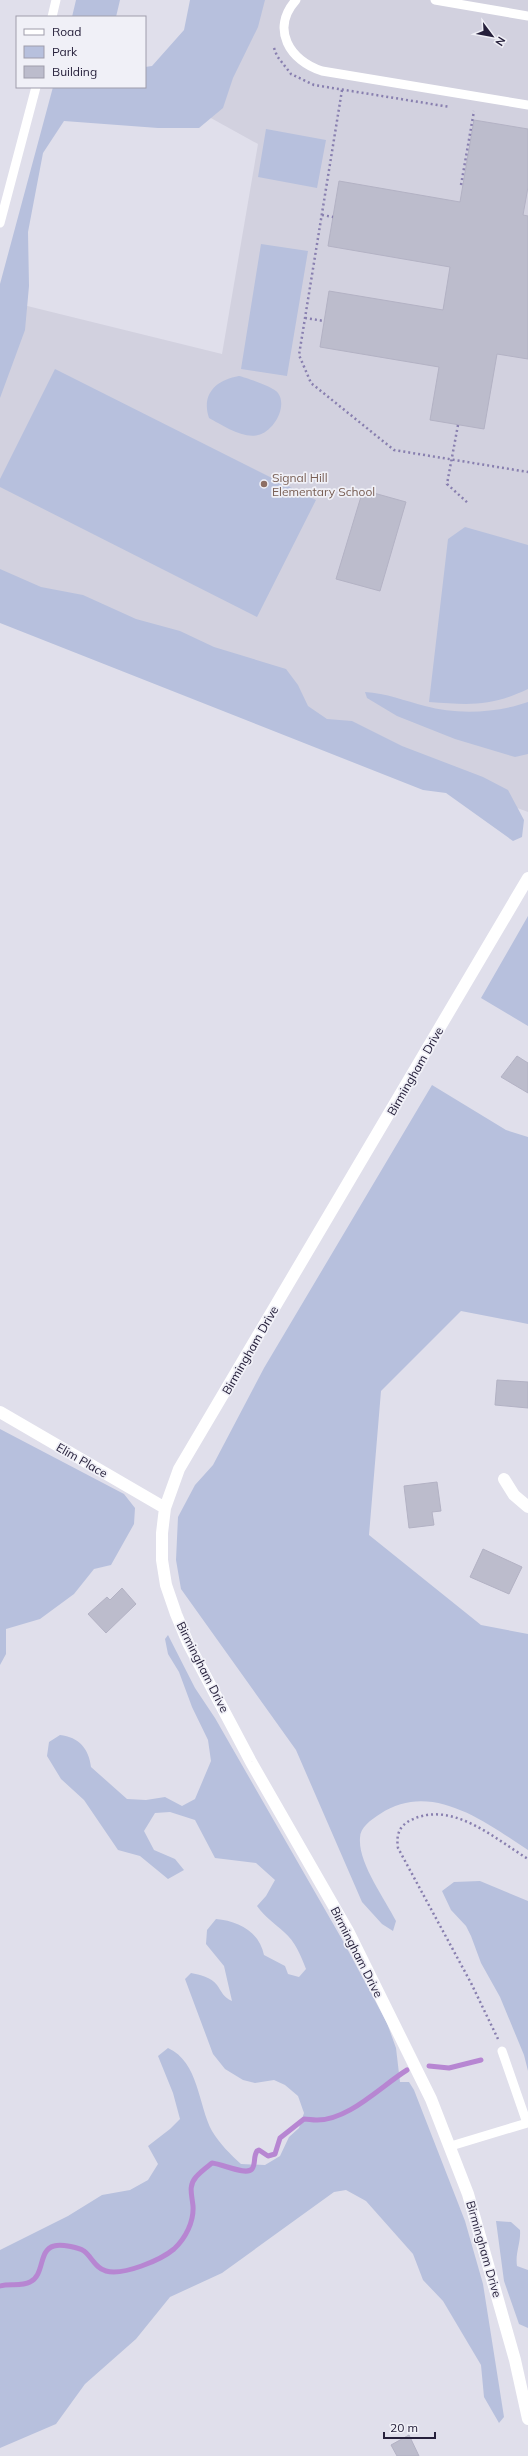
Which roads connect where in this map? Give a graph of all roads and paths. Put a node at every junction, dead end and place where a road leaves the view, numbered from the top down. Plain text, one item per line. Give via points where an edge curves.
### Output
1 (56, 0) edge
2 (296, 0) edge
3 (435, 0) edge
4 (52, 16) edge
5 (528, 16) edge
6 (36, 88) edge
7 (342, 90) dead end
8 (528, 106) edge
9 (474, 111) dead end
10 (461, 185) dead end
11 (322, 215) junction
12 (333, 217) dead end
13 (0, 223) edge
14 (305, 318) junction
15 (324, 321) dead end
16 (458, 424) dead end
17 (452, 459) junction
18 (528, 472) edge
19 (469, 504) dead end
20 (528, 878) edge
21 (0, 1412) edge
22 (504, 1479) dead end
23 (528, 1507) edge
24 (165, 1508) junction
25 (528, 1859) edge
26 (502, 2051) joint
27 (528, 2124) edge
28 (451, 2146) junction
29 (528, 2419) edge

1 - 4 lane
2 - 8 lane via 288,13 285,35 294,55 309,67
3 - 5 lane
6 - 13 lane
7 - 11 path
9 - 10 path
11 - 12 path
11 - 14 path
14 - 15 path
14 - 17 path via 299,355 311,383 394,450
16 - 17 path
17 - 18 path
17 - 19 path via 447,484
20 - 24 street, Birmingham Drive via 180,1469
21 - 24 street, Elim Place
22 - 23 street via 514,1495
24 - 28 street, Birmingham Drive via 162,1560 166,1585 188,1642 251,1762 348,1931 432,2099
25 - 26 path via 474,1825 446,1814 433,1813 405,1823 396,1838 398,1848 471,1983
26 - 27 lane
27 - 28 lane
28 - 29 street, Birmingham Drive via 468,2194 513,2352

